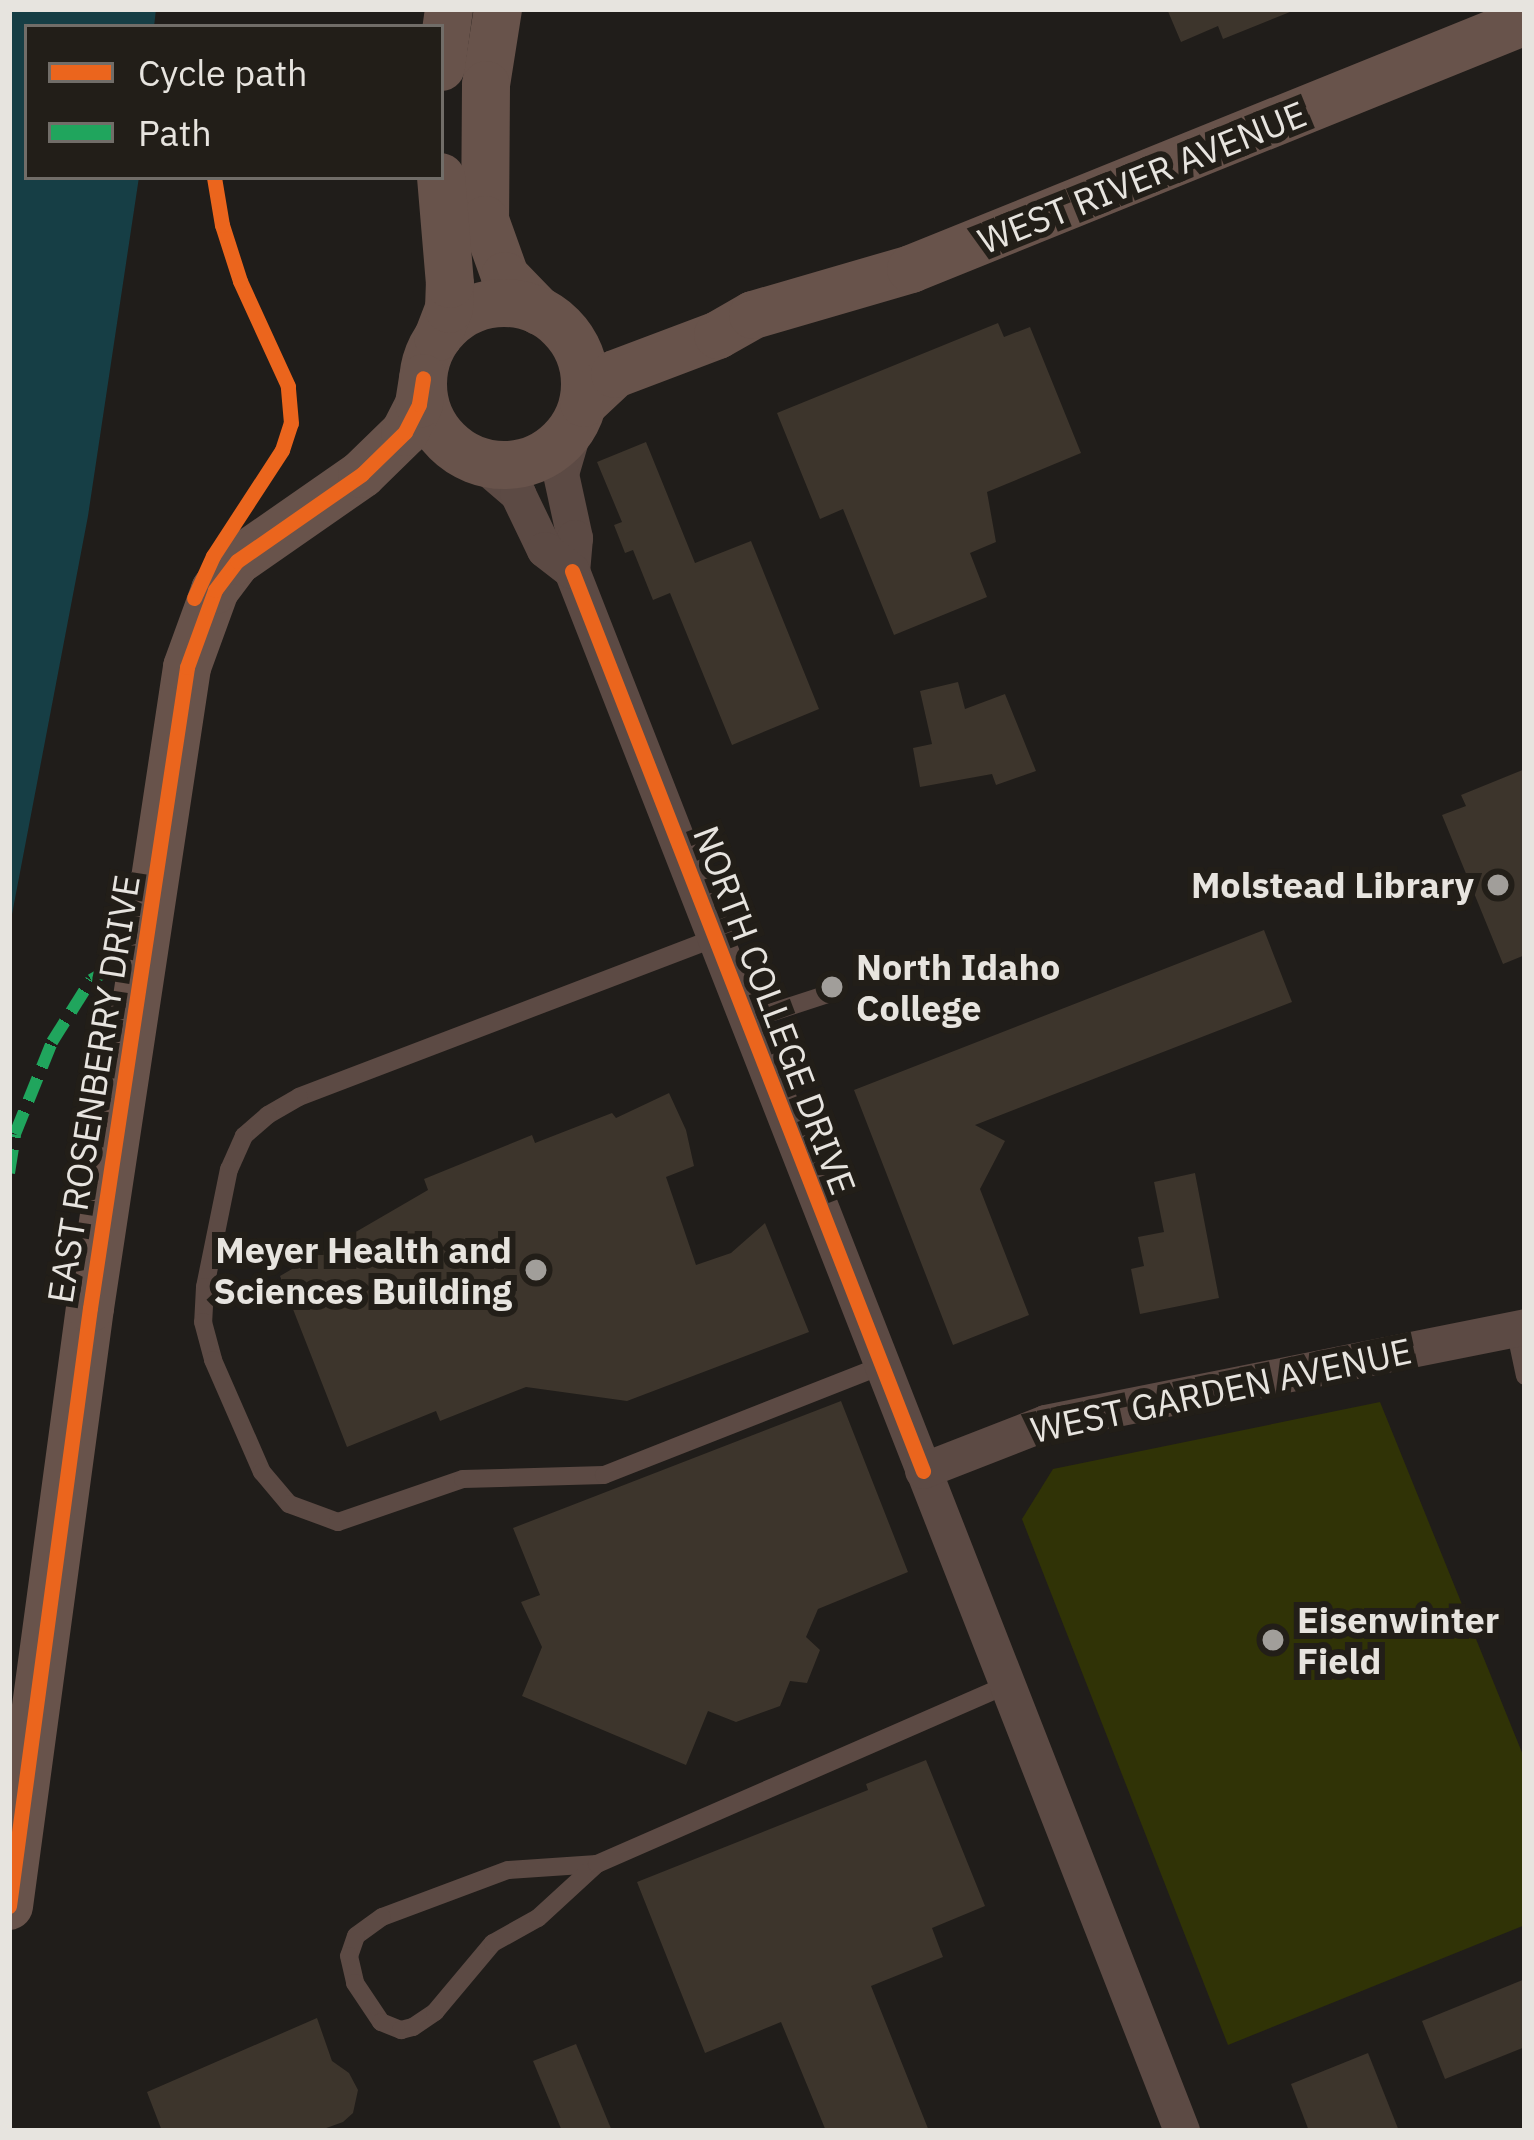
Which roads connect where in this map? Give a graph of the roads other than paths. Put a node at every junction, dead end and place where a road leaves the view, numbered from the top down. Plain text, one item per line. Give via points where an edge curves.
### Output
1 (449, 9) edge
2 (498, 9) edge
3 (1525, 21) edge
4 (444, 45) edge
5 (441, 180) edge
6 (753, 315) junction
7 (549, 317) junction
8 (431, 357) junction
9 (580, 413) junction
10 (482, 463) junction
11 (572, 571) junction
12 (715, 938) junction
13 (828, 994) dead end
14 (748, 1020) junction
15 (1520, 1328) edge
16 (880, 1366) junction
17 (1525, 1376) edge
18 (923, 1471) junction
19 (1004, 1686) junction
20 (597, 1864) junction
21 (9, 1906) edge
22 (1182, 2131) edge

1 - 4 street
2 - 7 street via 485,104 485,220 505,276
3 - 6 street, WEST RIVER AVENUE via 911,269
5 - 8 street via 449,309
6 - 7 street, WEST RIVER AVENUE via 714,310 606,336
6 - 9 street, WEST RIVER AVENUE via 615,374
7 - 8 street via 495,303 473,309
7 - 9 street via 582,359
8 - 10 street via 432,422
8 - 21 street, EAST ROSENBERRY DRIVE via 405,432 362,474 237,561 215,590 187,667
9 - 10 street via 563,441 526,464
9 - 11 street, NORTH COLLEGE DRIVE via 561,474 575,538
10 - 11 street, NORTH COLLEGE DRIVE via 518,494 545,550
11 - 12 street, NORTH COLLEGE DRIVE
12 - 14 street, NORTH COLLEGE DRIVE
12 - 16 lane via 268,1114 244,1136 229,1169 205,1287 213,1360 262,1472 289,1504 338,1522 463,1479 604,1474
13 - 14 lane
14 - 16 street, NORTH COLLEGE DRIVE
15 - 17 lane
15 - 18 street, WEST GARDEN AVENUE via 1046,1423
16 - 18 street, NORTH COLLEGE DRIVE
18 - 19 street, NORTH COLLEGE DRIVE
19 - 20 lane
19 - 22 street, NORTH COLLEGE DRIVE
20 - 20 lane via 508,1870 382,1917 356,1936 356,1983 381,2021 413,2027 493,1943 538,1918

